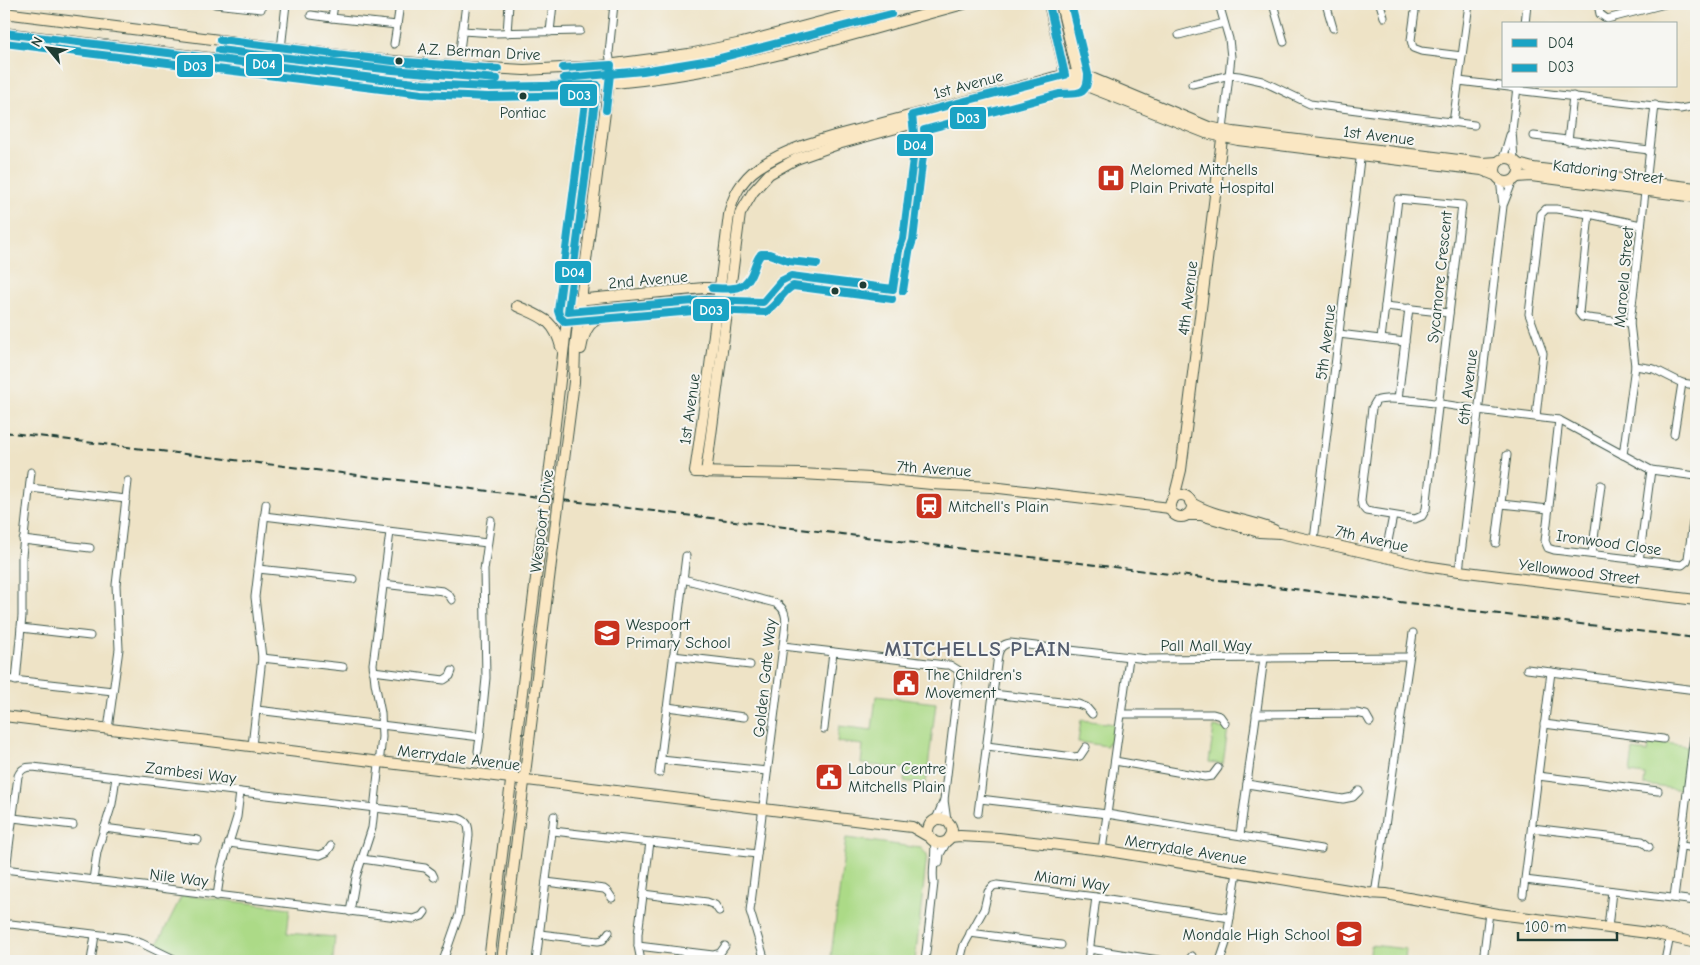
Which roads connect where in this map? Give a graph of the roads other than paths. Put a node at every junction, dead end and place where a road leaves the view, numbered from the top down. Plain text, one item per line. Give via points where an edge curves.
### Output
1 (215, 4) edge
2 (286, 4) edge
3 (334, 4) edge
4 (400, 4) edge
5 (466, 4) edge
6 (510, 4) edge
7 (553, 4) edge
8 (614, 4) edge
9 (888, 4) edge
10 (964, 4) edge
11 (1049, 4) edge
12 (1061, 4) edge
13 (1219, 4) edge
14 (1273, 4) edge
15 (1326, 4) edge
16 (1380, 4) edge
17 (1416, 4) edge
18 (1469, 4) edge
19 (1527, 4) edge
20 (1598, 4) edge
21 (1665, 4) edge
22 (237, 5) edge
23 (1649, 6) edge
24 (261, 9) dead end
25 (4, 13) edge
26 (311, 15) dead end
27 (1384, 17) dead end
28 (332, 18) junction
29 (1224, 22) junction
30 (1525, 22) edge
31 (397, 25) junction
32 (1334, 28) dead end
33 (462, 31) junction
34 (580, 31) dead end
35 (507, 32) junction
36 (550, 32) junction
37 (4, 33) edge
38 (1179, 35) dead end
39 (1284, 42) dead end
40 (394, 44) dead end
41 (281, 47) junction
42 (460, 50) dead end
43 (609, 53) junction
44 (1462, 56) junction
45 (612, 64) junction
46 (600, 66) junction
47 (279, 67) junction
48 (1230, 75) junction
49 (1065, 79) junction
50 (1078, 79) junction
51 (1459, 81) junction
52 (609, 84) junction
53 (1192, 84) dead end
54 (597, 85) junction
55 (1502, 86) edge
56 (1517, 88) edge
57 (1573, 96) junction
58 (1654, 105) junction
59 (1696, 106) edge
60 (1453, 123) junction
61 (1474, 125) dead end
62 (1512, 130) junction
63 (1223, 134) junction
64 (1534, 136) dead end
65 (1568, 141) junction
66 (1649, 150) junction
67 (1361, 151) junction
68 (1500, 160) junction
69 (1516, 162) junction
70 (1498, 178) junction
71 (1515, 179) junction
72 (740, 186) junction
73 (1645, 186) junction
74 (1696, 188) edge
75 (752, 192) junction
76 (1696, 197) edge
77 (1503, 206) junction
78 (1589, 214) junction
79 (1641, 226) junction
80 (719, 288) junction
81 (730, 289) junction
82 (569, 300) junction
83 (581, 300) junction
84 (717, 300) junction
85 (728, 300) junction
86 (517, 306) dead end
87 (1385, 306) junction
88 (636, 307) junction
89 (1410, 308) junction
90 (568, 312) junction
91 (580, 312) junction
92 (1449, 313) junction
93 (1630, 323) junction
94 (1339, 334) junction
95 (1381, 339) junction
96 (1405, 342) junction
97 (562, 353) junction
98 (1635, 366) junction
99 (574, 382) junction
100 (1682, 383) junction
101 (1696, 385) edge
102 (1398, 399) junction
103 (1438, 404) junction
104 (1478, 410) junction
105 (1536, 416) junction
106 (1559, 420) junction
107 (1674, 434) dead end
108 (1507, 455) dead end
109 (1623, 455) junction
110 (1181, 470) junction
111 (1651, 470) junction
112 (31, 472) dead end
113 (694, 472) joint
114 (706, 473) junction
115 (1696, 476) edge
116 (128, 481) dead end
117 (1601, 485) dead end
118 (30, 488) junction
119 (126, 499) junction
120 (1189, 500) junction
121 (1172, 503) junction
122 (266, 504) dead end
123 (1501, 504) junction
124 (1549, 509) junction
125 (1187, 514) junction
126 (1694, 515) dead end
127 (264, 516) junction
128 (1393, 516) junction
129 (491, 520) dead end
130 (390, 532) junction
131 (1280, 533) junction
132 (23, 540) junction
133 (1314, 540) junction
134 (487, 543) junction
135 (1496, 543) dead end
136 (90, 548) dead end
137 (1592, 554) junction
138 (686, 556) dead end
139 (1385, 556) junction
140 (1639, 561) junction
141 (258, 569) junction
142 (1459, 571) junction
143 (353, 579) dead end
144 (683, 579) junction
145 (383, 584) junction
146 (452, 600) dead end
147 (1696, 600) edge
148 (21, 628) junction
149 (1413, 633) dead end
150 (90, 636) dead end
151 (783, 646) junction
152 (833, 652) junction
153 (673, 656) junction
154 (1409, 657) junction
155 (262, 658) junction
156 (1129, 658) junction
157 (1264, 658) junction
158 (750, 665) dead end
159 (343, 667) dead end
160 (1528, 668) dead end
161 (373, 671) junction
162 (452, 671) dead end
163 (1551, 672) junction
164 (4, 679) edge
165 (16, 681) junction
166 (1696, 690) edge
167 (113, 692) junction
168 (993, 694) junction
169 (667, 707) junction
170 (257, 710) junction
171 (1092, 714) dead end
172 (1122, 714) junction
173 (1256, 714) junction
174 (4, 716) edge
175 (744, 716) dead end
176 (1696, 720) edge
177 (1370, 722) dead end
178 (1225, 723) dead end
179 (1544, 724) junction
180 (383, 725) junction
181 (108, 729) junction
182 (824, 729) dead end
183 (480, 737) junction
184 (1663, 738) dead end
185 (1695, 743) edge
186 (252, 746) junction
187 (987, 746) junction
188 (1086, 746) dead end
189 (478, 751) dead end
190 (661, 760) junction
191 (380, 762) junction
192 (1115, 762) junction
193 (1218, 768) dead end
194 (767, 771) junction
195 (659, 773) dead end
196 (1538, 776) junction
197 (116, 777) junction
198 (511, 779) junction
199 (524, 781) junction
200 (1247, 784) junction
201 (1359, 791) dead end
202 (1658, 791) dead end
203 (240, 792) junction
204 (1687, 794) junction
205 (1696, 795) edge
206 (980, 799) junction
207 (374, 808) junction
208 (762, 809) junction
209 (978, 813) dead end
210 (1107, 814) junction
211 (554, 816) dead end
212 (13, 818) junction
213 (942, 821) junction
214 (73, 825) dead end
215 (912, 827) junction
216 (104, 828) junction
217 (1532, 828) junction
218 (553, 830) junction
219 (1240, 835) junction
220 (949, 838) junction
221 (999, 838) junction
222 (932, 839) junction
223 (198, 840) dead end
224 (650, 842) junction
225 (229, 843) junction
226 (331, 846) dead end
227 (1681, 846) junction
228 (1649, 847) dead end
229 (1696, 848) edge
230 (1321, 849) dead end
231 (1102, 850) junction
232 (757, 854) junction
233 (362, 859) junction
234 (5, 869) edge
235 (1236, 872) junction
236 (434, 877) dead end
237 (93, 880) junction
238 (1525, 880) junction
239 (546, 882) junction
240 (934, 883) junction
241 (1612, 891) junction
242 (643, 894) junction
243 (1371, 894) junction
244 (1524, 895) dead end
245 (217, 896) junction
246 (1096, 897) junction
247 (612, 898) dead end
248 (1674, 898) junction
249 (1696, 901) edge
250 (719, 911) dead end
251 (350, 912) junction
252 (425, 912) dead end
253 (1492, 913) junction
254 (1230, 918) junction
255 (4, 925) edge
256 (1608, 928) junction
257 (609, 932) dead end
258 (970, 933) junction
259 (540, 934) junction
260 (94, 935) junction
261 (1670, 936) junction
262 (1696, 943) edge
263 (1061, 945) dead end
264 (638, 946) junction
265 (725, 946) dead end
266 (1090, 949) junction
267 (92, 961) edge
268 (178, 961) edge
269 (443, 961) edge
270 (488, 961) edge
271 (502, 961) edge
272 (536, 961) edge
273 (642, 961) edge
274 (766, 961) edge
275 (924, 961) edge
276 (960, 961) edge
277 (1088, 961) edge
278 (1165, 961) edge
279 (1220, 961) edge
280 (1483, 961) edge
281 (1665, 961) edge

1 - 22 street
2 - 41 street
3 - 28 street
4 - 31 street
5 - 33 street
6 - 35 street
7 - 36 street
8 - 43 street
9 - 45 street, A.Z. Berman Drive via 714,49
10 - 52 street, A.Z. Berman Drive via 745,62
11 - 49 street
12 - 50 street
13 - 29 street
14 - 39 street
15 - 32 street
16 - 27 street
17 - 44 street via 1411,40 1413,48
18 - 44 street
19 - 30 street
20 - 23 street via 1600,14 1607,19
21 - 23 street
22 - 24 street
25 - 41 street, A.Z. Berman Drive
26 - 28 street
28 - 31 street
29 - 38 street
29 - 48 street via 1231,49
31 - 40 street
33 - 35 street
33 - 42 street
34 - 36 street
35 - 36 street
37 - 47 street, A.Z. Berman Drive
41 - 46 street, A.Z. Berman Drive via 451,66 524,70
41 - 47 street
43 - 45 street
43 - 46 street
44 - 51 street
45 - 46 street, A.Z. Berman Drive
45 - 52 street, Wespoort Drive
46 - 54 street, Wespoort Drive
47 - 54 street, A.Z. Berman Drive via 453,86 546,88
48 - 53 street
48 - 60 street via 1262,82 1310,104
48 - 63 street
49 - 50 street, 1st Avenue
49 - 72 street, 1st Avenue via 912,114 798,148 756,169
49 - 75 street, 1st Avenue via 838,144 778,168
50 - 63 street, 1st Avenue via 1094,78
51 - 55 street
51 - 60 street
52 - 54 street, A.Z. Berman Drive
52 - 83 street, Wespoort Drive
54 - 82 street, Wespoort Drive
56 - 57 street
56 - 62 street
57 - 58 street
57 - 65 street
58 - 59 street via 1680,109
58 - 66 street, Maroela Street
60 - 61 street
62 - 68 street
62 - 69 street
63 - 67 street, 1st Avenue
63 - 110 street, 4th Avenue
64 - 65 street
65 - 66 street
66 - 73 street, Maroela Street
67 - 68 street, 1st Avenue via 1483,163
67 - 70 street, 1st Avenue via 1482,170
67 - 94 street, 5th Avenue
68 - 69 street via 1509,158
68 - 70 street via 1495,168
69 - 71 street via 1519,170
69 - 73 street, Katdoring Street via 1533,168
70 - 71 street via 1506,182
70 - 77 street, 6th Avenue
71 - 73 street, Katdoring Street via 1531,176
71 - 77 street, 6th Avenue
72 - 75 street
72 - 80 street, 1st Avenue via 731,206
73 - 74 street, Katdoring Street
73 - 76 street, Katdoring Street
73 - 79 street, Maroela Street
75 - 81 street, 1st Avenue via 740,214
77 - 104 street, 6th Avenue
78 - 79 street
78 - 93 street via 1578,313 1582,317
78 - 105 street via 1549,209 1540,216 1529,314 1543,353
79 - 93 street, Maroela Street
80 - 81 street, 2nd Avenue
80 - 83 street, 2nd Avenue
80 - 84 street, 1st Avenue
81 - 85 street, 1st Avenue
82 - 83 street, 2nd Avenue
82 - 90 street, Wespoort Drive
83 - 91 street, Wespoort Drive
84 - 85 street, 2nd Avenue
84 - 88 street, 2nd Avenue
84 - 113 street, 1st Avenue
85 - 114 street, 1st Avenue
86 - 97 street via 550,323 556,330
87 - 89 street
87 - 92 street, Sycamore Crescent via 1398,199 1462,205
87 - 95 street, Sycamore Crescent
88 - 91 street, 2nd Avenue
88 - 99 street via 600,317 592,323 584,336
89 - 92 street
89 - 96 street
90 - 91 street, 2nd Avenue
90 - 97 street, Wespoort Drive
91 - 99 street, Wespoort Drive
92 - 103 street, Sycamore Crescent
93 - 98 street, Maroela Street
94 - 95 street
94 - 133 street, 5th Avenue
95 - 96 street
96 - 102 street
97 - 198 street, Wespoort Drive, bridge
98 - 100 street via 1658,371
98 - 109 street, Maroela Street
99 - 199 street, Wespoort Drive, bridge
100 - 101 street
100 - 107 street
102 - 103 street
102 - 128 street via 1379,399 1372,408 1361,504 1366,511
103 - 104 street
103 - 128 street, Sycamore Crescent via 1424,514 1416,519
104 - 105 street
104 - 142 street, 6th Avenue
105 - 106 street
106 - 109 street
106 - 124 street, Ironwood Close
108 - 123 street
109 - 111 street
110 - 120 street, 4th Avenue
110 - 121 street, 4th Avenue
111 - 115 street
111 - 140 street
112 - 118 street
113 - 114 street, 7th Avenue
114 - 121 street, 7th Avenue via 854,476
116 - 119 street
117 - 137 street
118 - 119 street
118 - 132 street
119 - 167 street via 116,585 119,642
120 - 121 street via 1180,496
120 - 125 street via 1191,509
120 - 131 street, 7th Avenue via 1203,509 1261,524
121 - 125 street via 1171,511 1177,516
122 - 127 street
123 - 124 street
123 - 135 street
124 - 137 street, Ironwood Close via 1547,547
125 - 131 street, 7th Avenue via 1259,532
126 - 140 street, Ironwood Close via 1688,558 1684,564
127 - 130 street
127 - 141 street
128 - 139 street
129 - 134 street
130 - 134 street
130 - 145 street
131 - 133 street, 7th Avenue
132 - 136 street
132 - 148 street
133 - 139 street, 7th Avenue
134 - 183 street via 484,583 486,678
137 - 140 street, Ironwood Close
138 - 144 street
139 - 142 street, 7th Avenue
141 - 143 street
141 - 155 street via 256,597
142 - 147 street, Yellowwood Street
144 - 151 street, Golden Gate Way via 780,605 785,612
144 - 153 street
145 - 146 street via 443,591
145 - 161 street
148 - 150 street
148 - 165 street
149 - 154 street
151 - 152 street
151 - 194 street, Golden Gate Way
152 - 182 street
152 - 213 street via 950,665 958,670
153 - 158 street
153 - 169 street
154 - 157 street, Pall Mall Way
154 - 243 street via 1376,888
155 - 159 street
155 - 170 street
156 - 157 street, Pall Mall Way
156 - 168 street, Pall Mall Way via 1006,644 998,652
156 - 172 street
157 - 173 street
160 - 163 street
161 - 162 street via 444,680
161 - 180 street
163 - 166 street
163 - 179 street
164 - 165 street
165 - 167 street
167 - 181 street
168 - 171 street via 1078,704
168 - 187 street
169 - 175 street
169 - 190 street
170 - 180 street
170 - 186 street
172 - 178 street via 1213,714 1220,716
172 - 192 street
173 - 177 street via 1356,712 1366,715
173 - 200 street
174 - 181 street, Merrydale Avenue
176 - 185 street
179 - 184 street
179 - 196 street
180 - 183 street
180 - 191 street
181 - 186 street, Merrydale Avenue
183 - 189 street
185 - 204 street
186 - 191 street, Merrydale Avenue
187 - 188 street via 1074,757 1080,756
187 - 206 street
190 - 194 street
190 - 195 street
191 - 198 street, Merrydale Avenue
191 - 207 street
192 - 193 street via 1205,777 1212,776
192 - 210 street
194 - 208 street, Golden Gate Way
196 - 202 street
196 - 217 street
197 - 203 street, Zambesi Way
197 - 212 street, Zambesi Way via 26,767 18,776
197 - 216 street
198 - 199 street, Merrydale Avenue
198 - 270 street, Wespoort Drive
199 - 208 street, Merrydale Avenue
199 - 271 street, Wespoort Drive
200 - 201 street via 1343,799 1353,798
200 - 219 street
203 - 207 street, Zambesi Way
203 - 225 street
204 - 205 street
204 - 227 street
206 - 209 street
206 - 210 street
207 - 233 street via 372,828
207 - 269 street, Zambesi Way via 458,818 468,825 459,915
208 - 215 street, Merrydale Avenue
208 - 232 street, Golden Gate Way
210 - 219 street
210 - 231 street
211 - 218 street
212 - 214 street
212 - 234 street, Zambesi Way
213 - 215 street, Merrydale Avenue
213 - 220 street via 952,830
213 - 221 street, Merrydale Avenue via 968,832
213 - 222 street via 929,827
215 - 222 street, Merrydale Avenue
216 - 223 street
216 - 237 street
217 - 228 street via 1642,841
217 - 238 street
218 - 224 street
218 - 239 street
219 - 230 street
220 - 221 street, Merrydale Avenue
220 - 222 street via 941,842
220 - 240 street via 940,854
221 - 231 street, Merrydale Avenue
222 - 240 street
224 - 232 street
224 - 242 street
225 - 226 street via 320,854
225 - 245 street
227 - 229 street
227 - 248 street
231 - 235 street, Merrydale Avenue
232 - 274 street, Golden Gate Way via 750,911
233 - 236 street via 425,868
233 - 251 street
234 - 237 street, Nile Way
235 - 243 street, Merrydale Avenue
235 - 254 street
237 - 245 street, Nile Way
238 - 241 street
238 - 244 street
239 - 247 street via 604,889
239 - 259 street
240 - 275 street
241 - 248 street
241 - 256 street
242 - 250 street via 707,902
242 - 264 street
243 - 253 street, Merrydale Avenue via 1420,906 1474,914
245 - 251 street, Nile Way
246 - 254 street, Miami Way
246 - 258 street, Miami Way via 992,886 984,909
246 - 266 street
248 - 249 street
251 - 252 street, Nile Way via 414,919
253 - 256 street, Merrydale Avenue
253 - 280 street
254 - 279 street
255 - 260 street
256 - 261 street, Merrydale Avenue
257 - 259 street via 598,941
258 - 263 street
258 - 276 street, Miami Way
259 - 272 street
260 - 267 street
260 - 268 street via 130,939
261 - 262 street, Merrydale Avenue
261 - 281 street
264 - 265 street via 713,955 720,953
264 - 273 street
266 - 277 street
266 - 278 street

